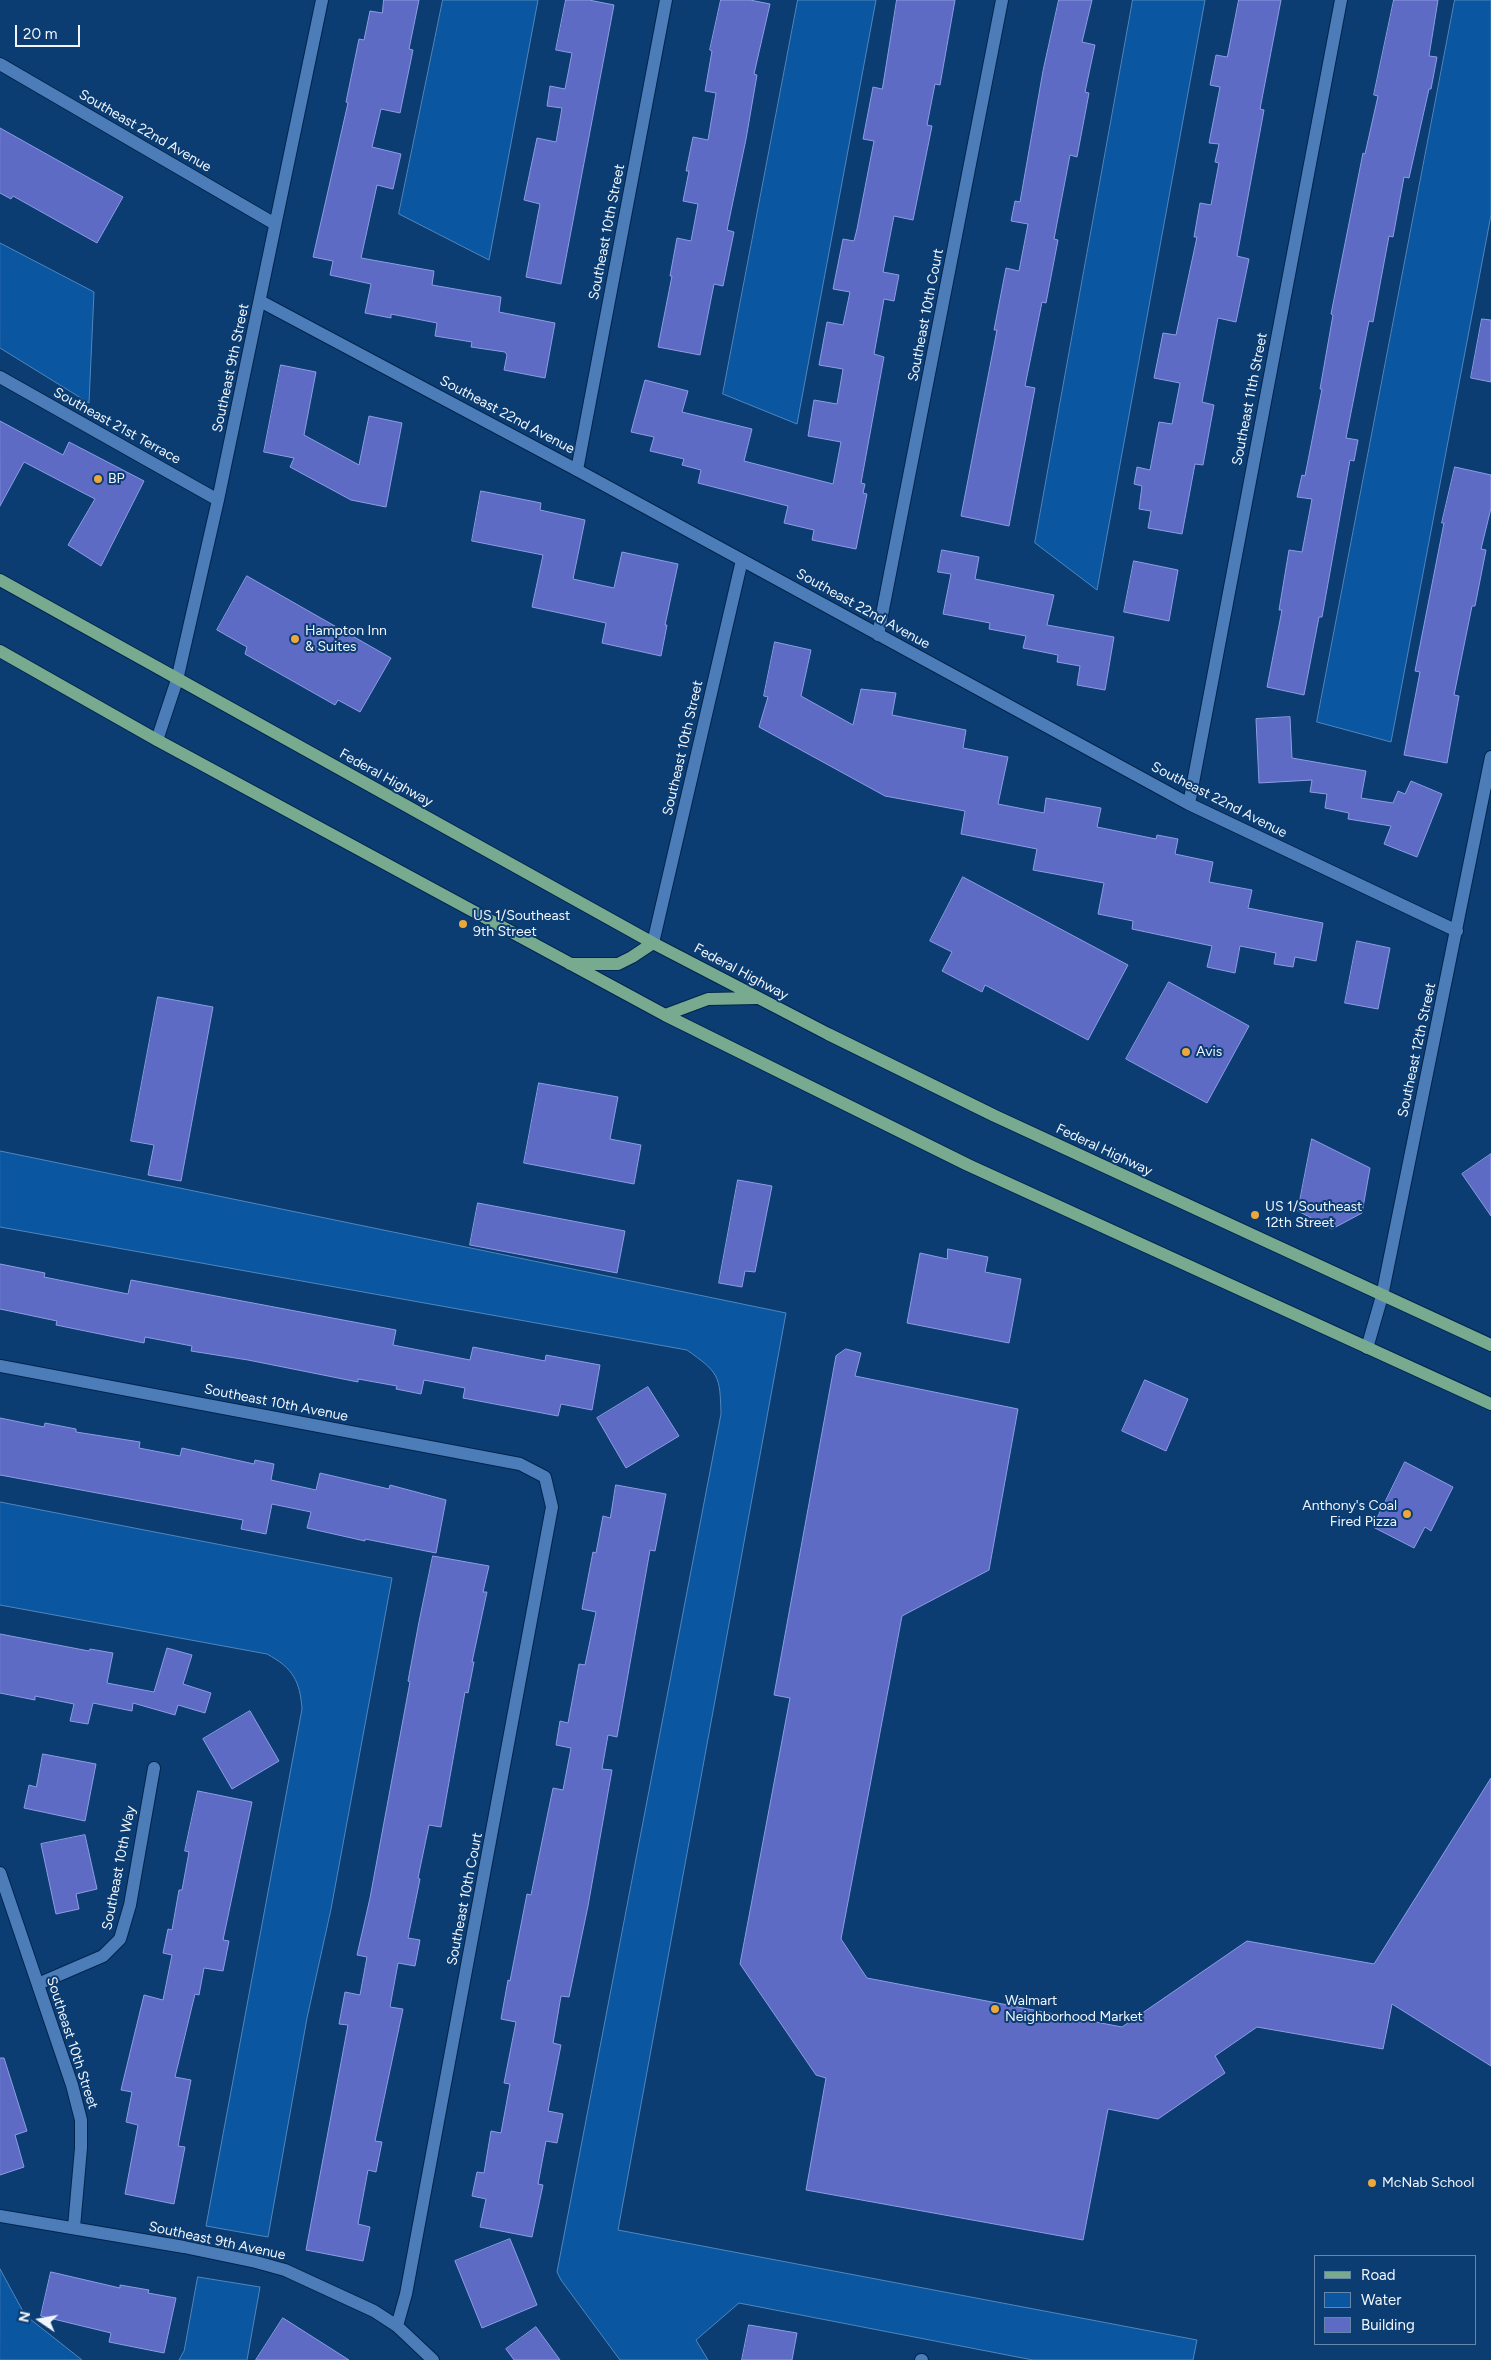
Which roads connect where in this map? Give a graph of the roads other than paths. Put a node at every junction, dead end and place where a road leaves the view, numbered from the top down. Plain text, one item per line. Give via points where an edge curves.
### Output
1 (322, 0) edge
2 (666, 0) edge
3 (1002, 0) edge
4 (1341, 0) edge
5 (0, 64) edge
6 (274, 224) junction
7 (260, 301) junction
8 (0, 377) edge
9 (577, 470) junction
10 (218, 500) junction
11 (742, 560) junction
12 (0, 580) edge
13 (878, 635) junction
14 (0, 651) edge
15 (177, 680) junction
16 (157, 740) junction
17 (1491, 758) edge
18 (1189, 804) junction
19 (1457, 931) junction
20 (653, 943) junction
21 (568, 964) junction
22 (759, 998) junction
23 (665, 1015) junction
24 (1382, 1296) junction
25 (1491, 1345) edge
26 (1367, 1348) junction
27 (0, 1366) edge
28 (1491, 1404) edge
29 (544, 1477) joint
30 (154, 1768) dead end
31 (0, 1873) edge
32 (38, 1984) junction
33 (0, 2216) edge
34 (74, 2227) junction
35 (397, 2326) junction
36 (433, 2360) edge

1 - 6 street, Southeast 9th Street
2 - 9 street, Southeast 10th Street
3 - 13 street, Southeast 10th Court
4 - 18 street, Southeast 11th Street
5 - 6 street, Southeast 22nd Avenue
6 - 7 street, Southeast 9th Street
7 - 9 street, Southeast 22nd Avenue
7 - 10 street, Southeast 9th Street
8 - 10 street, Southeast 21st Terrace
9 - 11 street, Southeast 22nd Avenue
10 - 15 street, Southeast 9th Street
11 - 13 street, Southeast 22nd Avenue
11 - 20 street, Southeast 10th Street
12 - 15 main road, Federal Highway
13 - 18 street, Southeast 22nd Avenue
14 - 16 main road
15 - 16 street, Southeast 9th Street
15 - 20 main road, Federal Highway
16 - 21 main road
17 - 19 street, Southeast 12th Street
18 - 19 street, Southeast 22nd Avenue
19 - 24 street, Southeast 12th Street
20 - 21 main road via 618,964
20 - 22 main road, Federal Highway
21 - 23 main road
22 - 23 main road via 708,999
22 - 24 main road, Federal Highway via 995,1116
23 - 26 main road via 896,1131
24 - 25 main road, Federal Highway
24 - 26 street, Southeast 12th Street
26 - 28 main road
27 - 29 street, Southeast 10th Avenue via 520,1464
29 - 35 street, Southeast 10th Court via 552,1507 406,2294
30 - 32 street, Southeast 10th Way via 130,1905 120,1939 103,1956
31 - 32 street, Southeast 10th Street
32 - 34 street, Southeast 10th Street via 81,2120
33 - 34 street, Southeast 9th Avenue
34 - 35 street, Southeast 9th Avenue via 285,2270 351,2300
35 - 36 street, Southeast 9th Avenue

